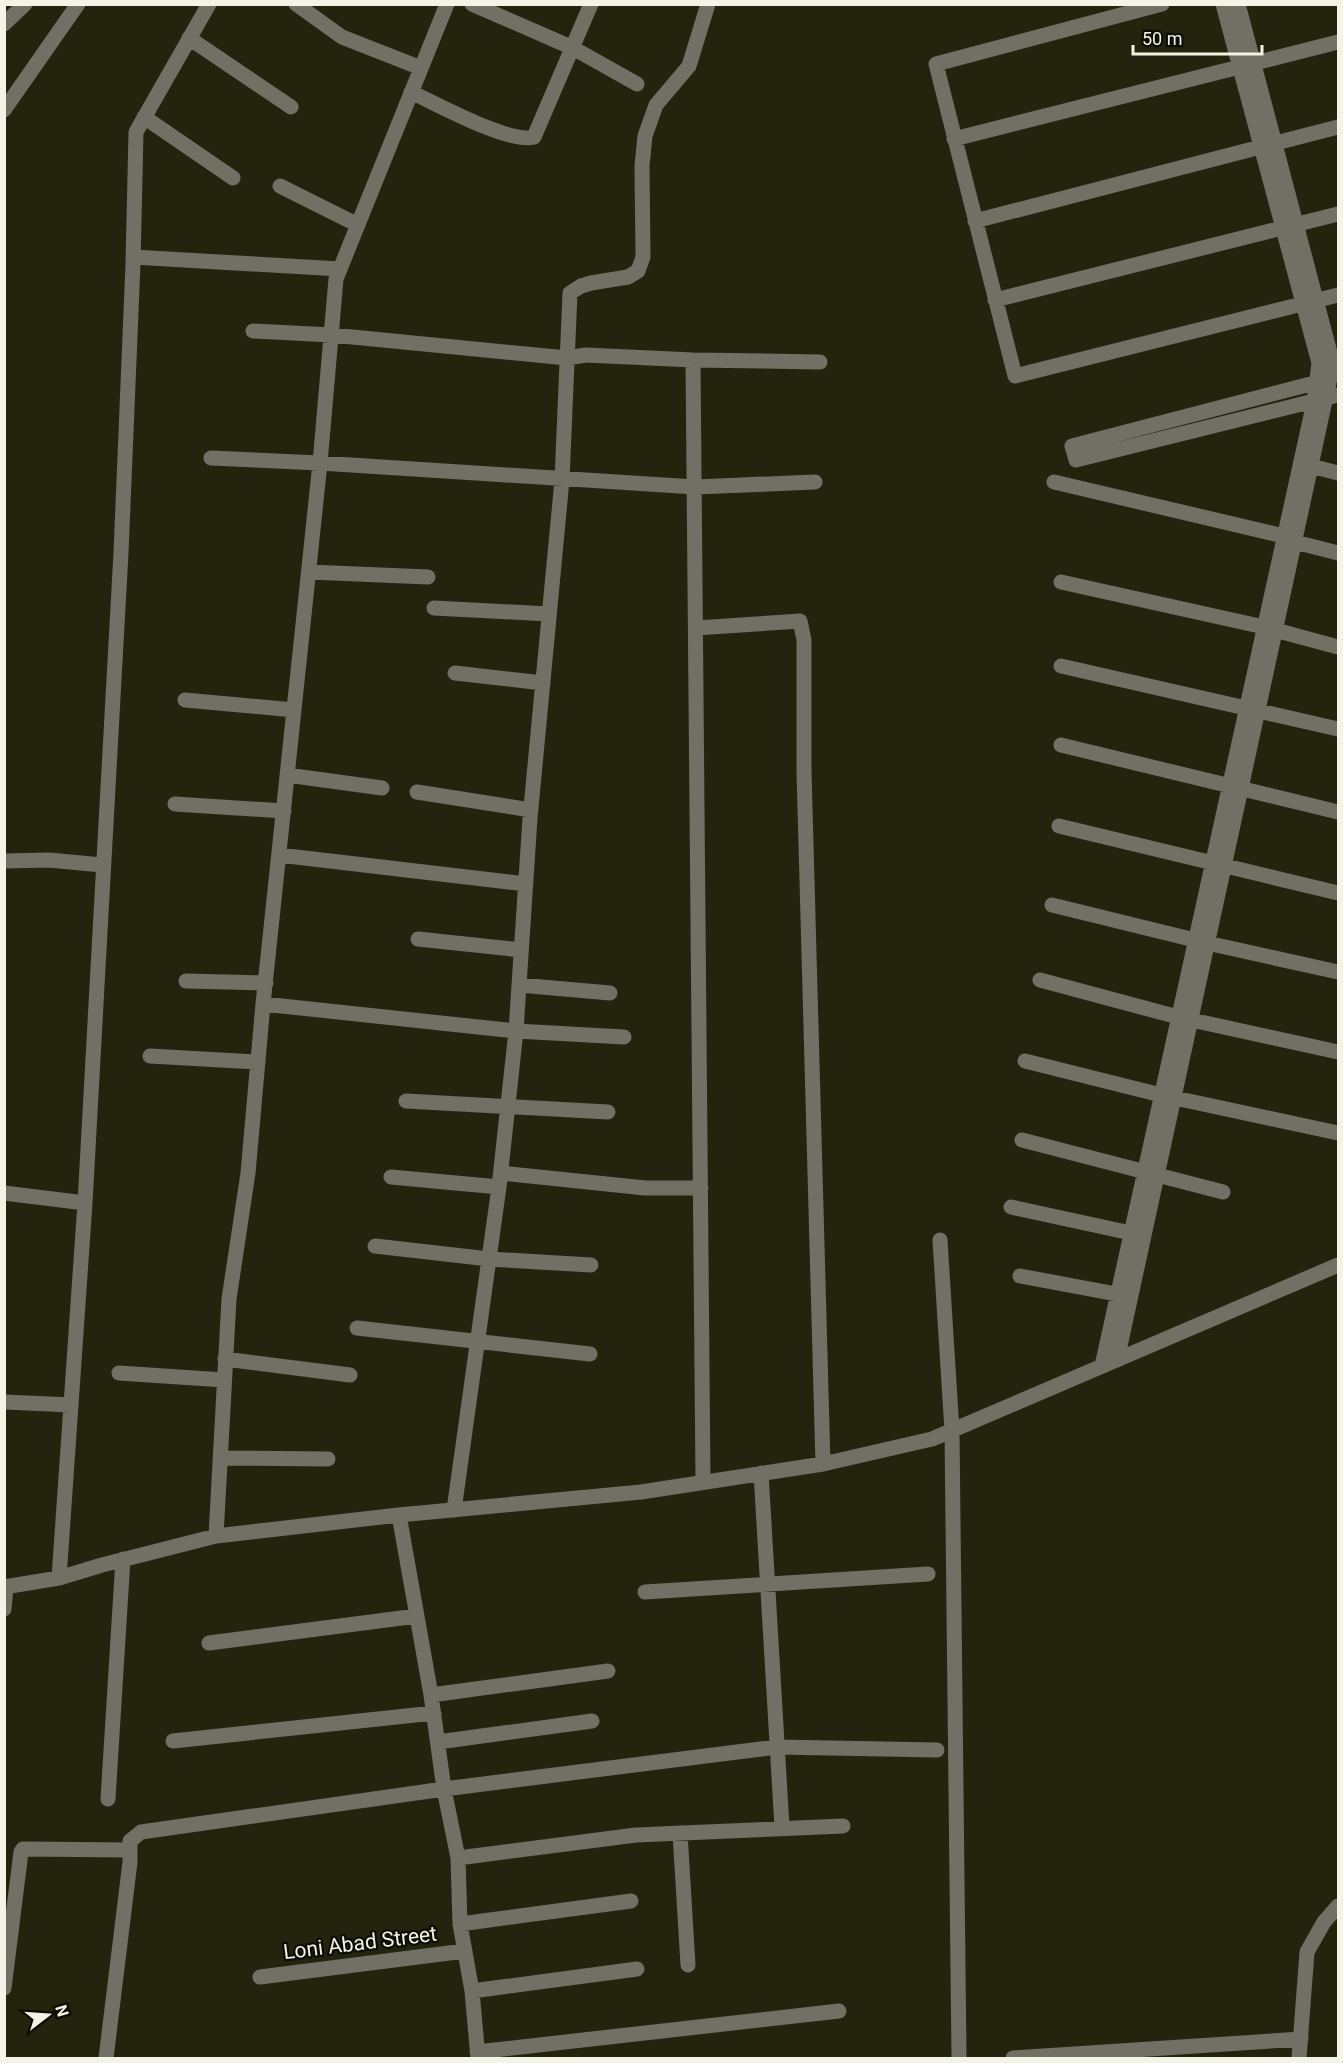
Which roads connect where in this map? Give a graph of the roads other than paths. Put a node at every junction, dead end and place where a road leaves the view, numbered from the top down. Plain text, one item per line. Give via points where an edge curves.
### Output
1 (25, 4) edge
2 (78, 4) edge
3 (209, 4) edge
4 (296, 4) edge
5 (447, 4) edge
6 (471, 4) edge
7 (591, 4) edge
8 (708, 4) edge
9 (1162, 4) edge
10 (1223, 4) edge
11 (1238, 4) edge
12 (4, 24) edge
13 (189, 38) junction
14 (1338, 42) edge
15 (573, 48) junction
16 (1247, 66) junction
17 (421, 68) junction
18 (637, 84) dead end
19 (411, 92) junction
20 (291, 107) dead end
21 (4, 110) edge
22 (144, 117) junction
23 (1338, 127) edge
24 (954, 139) junction
25 (1268, 145) junction
26 (233, 178) dead end
27 (280, 186) dead end
28 (1338, 214) edge
29 (975, 221) junction
30 (358, 225) junction
31 (1290, 227) junction
32 (133, 257) junction
33 (340, 269) junction
34 (1338, 295) edge
35 (995, 300) junction
36 (1310, 303) junction
37 (253, 331) dead end
38 (332, 334) junction
39 (567, 358) junction
40 (693, 360) junction
41 (820, 362) dead end
42 (1328, 380) edge
43 (1326, 398) edge
44 (211, 458) dead end
45 (320, 463) junction
46 (1311, 466) junction
47 (1338, 473) edge
48 (562, 480) junction
49 (815, 482) dead end
50 (1054, 482) dead end
51 (695, 487) junction
52 (1290, 539) junction
53 (1338, 553) edge
54 (309, 572) junction
55 (428, 577) dead end
56 (1061, 582) dead end
57 (434, 608) dead end
58 (549, 614) junction
59 (696, 628) junction
60 (1270, 629) junction
61 (1338, 647) edge
62 (1061, 666) dead end
63 (456, 673) dead end
64 (543, 683) junction
65 (185, 700) dead end
66 (1252, 709) junction
67 (294, 710) junction
68 (1338, 729) edge
69 (1061, 745) dead end
70 (287, 775) junction
71 (1235, 787) junction
72 (382, 788) dead end
73 (417, 792) dead end
74 (175, 804) dead end
75 (531, 810) junction
76 (284, 811) junction
77 (1338, 812) edge
78 (1059, 826) dead end
79 (279, 855) junction
80 (4, 861) edge
81 (1219, 863) junction
82 (102, 865) junction
83 (526, 884) junction
84 (1338, 893) edge
85 (1052, 905) dead end
86 (418, 939) dead end
87 (1201, 942) junction
88 (521, 950) junction
89 (1338, 972) edge
90 (1041, 980) dead end
91 (186, 981) dead end
92 (266, 983) junction
93 (519, 985) junction
94 (610, 993) dead end
95 (263, 1004) junction
96 (1185, 1018) junction
97 (516, 1031) junction
98 (624, 1036) dead end
99 (1338, 1052) edge
100 (150, 1056) dead end
101 (1025, 1061) dead end
102 (258, 1062) junction
103 (1168, 1096) junction
104 (406, 1101) dead end
105 (508, 1106) junction
106 (608, 1112) dead end
107 (1338, 1133) edge
108 (1022, 1140) dead end
109 (1151, 1172) junction
110 (391, 1177) dead end
111 (500, 1180) junction
112 (700, 1188) junction
113 (1223, 1192) dead end
114 (4, 1193) edge
115 (85, 1203) junction
116 (1011, 1207) dead end
117 (1137, 1234) junction
118 (940, 1240) dead end
119 (375, 1246) dead end
120 (489, 1259) junction
121 (591, 1265) dead end
122 (1338, 1265) edge
123 (1020, 1276) dead end
124 (1124, 1295) junction
125 (357, 1328) dead end
126 (477, 1341) junction
127 (590, 1354) dead end
128 (225, 1359) junction
129 (1117, 1360) junction
130 (1102, 1366) junction
131 (118, 1373) dead end
132 (350, 1375) dead end
133 (224, 1380) junction
134 (5, 1402) edge
135 (71, 1405) junction
136 (952, 1431) junction
137 (220, 1458) junction
138 (328, 1459) dead end
139 (823, 1464) junction
140 (761, 1473) junction
141 (703, 1482) junction
142 (454, 1510) junction
143 (399, 1515) junction
144 (216, 1536) junction
145 (123, 1559) junction
146 (928, 1574) dead end
147 (59, 1578) junction
148 (767, 1585) junction
149 (5, 1587) edge
150 (645, 1592) dead end
151 (4, 1610) edge
152 (417, 1616) junction
153 (210, 1643) dead end
154 (608, 1671) dead end
155 (431, 1695) junction
156 (434, 1713) junction
157 (592, 1721) dead end
158 (172, 1741) dead end
159 (438, 1742) junction
160 (777, 1747) junction
161 (938, 1750) dead end
162 (444, 1789) junction
163 (108, 1799) dead end
164 (843, 1826) dead end
165 (782, 1827) junction
166 (680, 1833) junction
167 (129, 1850) junction
168 (458, 1858) junction
169 (631, 1901) dead end
170 (1338, 1906) edge
171 (460, 1924) junction
172 (465, 1951) junction
173 (688, 1965) dead end
174 (638, 1968) dead end
175 (260, 1977) dead end
176 (4, 1988) edge
177 (472, 1991) junction
178 (839, 2011) dead end
179 (1301, 2039) junction
180 (478, 2055) edge
181 (106, 2058) edge
182 (959, 2058) edge
183 (1014, 2058) edge
184 (1299, 2058) edge

1 - 12 street
2 - 21 street
3 - 13 street
4 - 17 street via 342,37
5 - 17 street
6 - 15 street
7 - 15 street
8 - 39 street via 689,66 656,105 645,136 643,257 638,271 628,277 580,286 570,293
9 - 24 street via 936,64
10 - 16 street
11 - 16 street
13 - 20 street
13 - 22 street
14 - 16 street
15 - 18 street
15 - 19 street via 534,137 528,139 505,135
16 - 24 street
16 - 25 street
17 - 19 street
19 - 30 street
22 - 26 street
22 - 32 street via 136,132
23 - 25 street
24 - 29 street
25 - 29 street
25 - 31 street
27 - 30 street
28 - 31 street
29 - 35 street
30 - 33 street
31 - 35 street
31 - 36 street
32 - 33 street
32 - 82 street via 121,553
33 - 38 street
34 - 36 street
35 - 36 street via 1015,376
36 - 42 street via 1319,363
37 - 38 street
38 - 39 street
38 - 45 street
39 - 40 street via 586,355
39 - 48 street
40 - 41 street
40 - 51 street
42 - 43 street
42 - 43 street via 1072,446 1076,460
43 - 46 street
43 - 52 street
44 - 45 street
45 - 48 street
45 - 54 street
46 - 47 street
46 - 52 street
48 - 51 street
48 - 58 street
49 - 51 street
50 - 52 street
51 - 59 street
52 - 53 street
52 - 60 street
54 - 55 street
54 - 67 street
56 - 60 street
57 - 58 street
58 - 64 street
59 - 112 street
59 - 139 street via 800,621 804,640 804,771
60 - 61 street
60 - 66 street
62 - 66 street
63 - 64 street
64 - 75 street
65 - 67 street
66 - 68 street
66 - 71 street
67 - 70 street
69 - 71 street
70 - 72 street
70 - 76 street
71 - 77 street
71 - 81 street
73 - 75 street
74 - 76 street
75 - 83 street
76 - 79 street
78 - 81 street
79 - 83 street
79 - 92 street
80 - 82 street
81 - 84 street
81 - 87 street
82 - 115 street
83 - 88 street
85 - 87 street
86 - 88 street
87 - 89 street
87 - 96 street
88 - 93 street
90 - 96 street
91 - 92 street
92 - 95 street
93 - 94 street
93 - 97 street
95 - 97 street
95 - 102 street
96 - 99 street
96 - 103 street
97 - 98 street
97 - 105 street
100 - 102 street
101 - 103 street
102 - 128 street
103 - 107 street
103 - 109 street
104 - 105 street
105 - 106 street
105 - 111 street
108 - 109 street
109 - 113 street
109 - 117 street
110 - 111 street
111 - 112 street
111 - 120 street
112 - 141 street
114 - 115 street
115 - 135 street
116 - 117 street
117 - 124 street
118 - 136 street
119 - 120 street
120 - 121 street
120 - 126 street
122 - 129 street
123 - 124 street
124 - 129 street
124 - 130 street
125 - 126 street
126 - 127 street
126 - 142 street
128 - 132 street
128 - 133 street
129 - 130 street
130 - 136 street
131 - 133 street
133 - 137 street
134 - 135 street
135 - 147 street
136 - 139 street
136 - 182 street
137 - 138 street
137 - 144 street
139 - 140 street
140 - 141 street
140 - 148 street
141 - 142 street via 641,1492
142 - 143 street
143 - 144 street
143 - 152 street
144 - 145 street
145 - 147 street
145 - 163 street
146 - 148 street
147 - 149 street
148 - 150 street
148 - 160 street
149 - 151 street
152 - 153 street
152 - 155 street
154 - 155 street
155 - 156 street
156 - 158 street
156 - 159 street
157 - 159 street
159 - 162 street
160 - 161 street
160 - 162 street
160 - 165 street
162 - 167 street via 141,1832 130,1841
162 - 168 street
164 - 165 street
165 - 166 street
166 - 168 street
166 - 173 street
167 - 176 street via 23,1848
167 - 181 street
168 - 171 street
169 - 171 street
170 - 179 street via 1307,1952
171 - 172 street
172 - 175 street, Loni Abad Street
172 - 177 street
174 - 177 street
177 - 180 street
178 - 180 street
179 - 183 street
179 - 184 street

